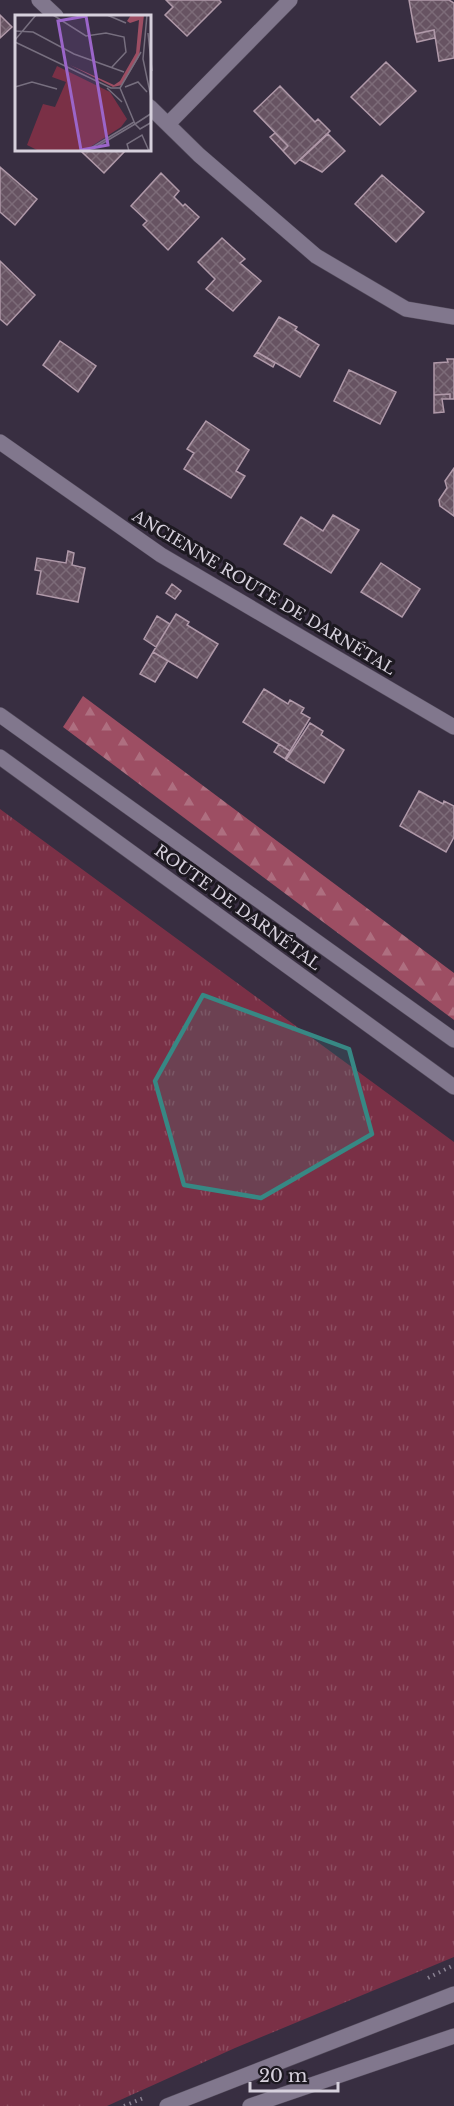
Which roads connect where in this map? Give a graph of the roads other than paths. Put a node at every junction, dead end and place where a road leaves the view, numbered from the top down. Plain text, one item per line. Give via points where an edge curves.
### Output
1 (39, 0) edge
2 (290, 0) edge
3 (55, 15) edge
4 (152, 109) edge
5 (168, 124) junction
6 (454, 317) edge
7 (0, 442) edge
8 (0, 715) edge
9 (454, 727) edge
10 (0, 757) edge
11 (454, 1040) edge
12 (454, 1087) edge
13 (454, 1994) edge
14 (454, 2036) edge
15 (167, 2106) edge
16 (250, 2106) edge

1 - 3 street
2 - 5 street
4 - 5 street
5 - 6 street via 316,256 406,309
7 - 9 street, ANCIENNE ROUTE DE DARNÉTAL via 161,555
8 - 11 street, ROUTE DE DARNÉTAL
10 - 12 street, ROUTE DE DARNÉTAL
13 - 15 street
14 - 16 street

